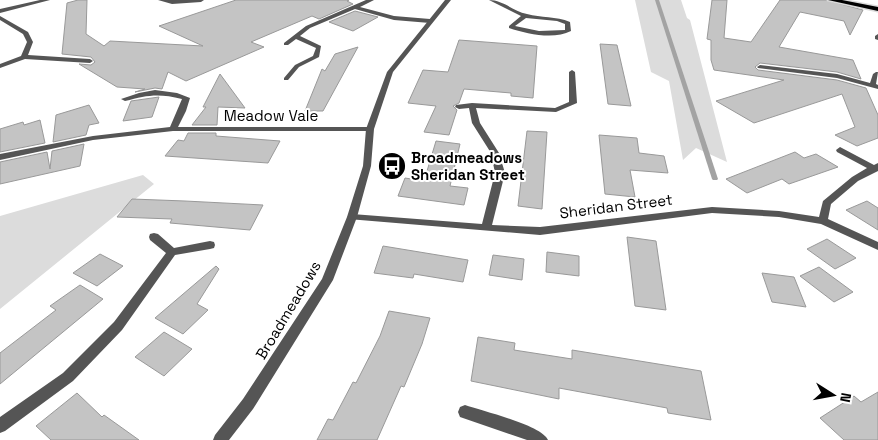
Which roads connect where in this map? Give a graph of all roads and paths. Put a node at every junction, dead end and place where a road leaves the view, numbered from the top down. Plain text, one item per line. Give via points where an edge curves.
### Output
1 (47, 0) edge
2 (161, 0) edge
3 (200, 0) edge
4 (371, 0) edge
5 (448, 0) edge
6 (492, 0) edge
7 (831, 0) edge
8 (355, 7) junction
9 (878, 9) edge
10 (0, 11) edge
11 (525, 16) junction
12 (0, 18) edge
13 (430, 21) junction
14 (296, 37) junction
15 (286, 44) dead end
16 (24, 57) junction
17 (90, 61) dead end
18 (0, 66) edge
19 (760, 67) dead end
20 (572, 72) dead end
21 (876, 74) dead end
22 (286, 80) dead end
23 (876, 86) edge
24 (125, 98) dead end
25 (472, 105) junction
26 (459, 107) dead end
27 (173, 129) junction
28 (370, 129) junction
29 (840, 150) dead end
30 (0, 157) edge
31 (876, 167) edge
32 (352, 217) junction
33 (824, 222) junction
34 (486, 228) junction
35 (154, 237) dead end
36 (210, 245) dead end
37 (878, 246) edge
38 (172, 252) junction
39 (465, 412) dead end
40 (0, 426) edge
41 (220, 440) edge
42 (541, 440) edge

1 - 10 street
2 - 3 street
4 - 8 street
5 - 13 street, Broadmeadows
6 - 11 street
7 - 9 main road
8 - 13 street via 394,18
8 - 14 street via 308,27
11 - 11 street via 558,19 568,23 568,31 556,33 511,27
12 - 16 street via 26,33 30,42
13 - 28 street, Broadmeadows via 390,72
14 - 15 street
14 - 22 street via 319,47 316,57 297,66
16 - 17 street
16 - 18 street
19 - 23 street via 837,76
20 - 25 street via 573,103 556,110
21 - 23 street
24 - 27 street via 146,92 186,98
25 - 26 street
25 - 34 street via 476,124 495,153 500,173
27 - 28 street, Meadow Vale
27 - 30 street, Meadow Vale via 93,138
28 - 32 street, Broadmeadows via 367,166
29 - 31 street
31 - 33 street via 855,179 826,203
32 - 34 street, Sheridan Street
32 - 41 street, Broadmeadows via 328,280 248,404
33 - 34 street, Sheridan Street via 780,214 712,210 540,231
33 - 37 street, Sheridan Street
35 - 38 street
36 - 38 street
38 - 40 street via 112,332 68,377
39 - 42 street via 525,431

